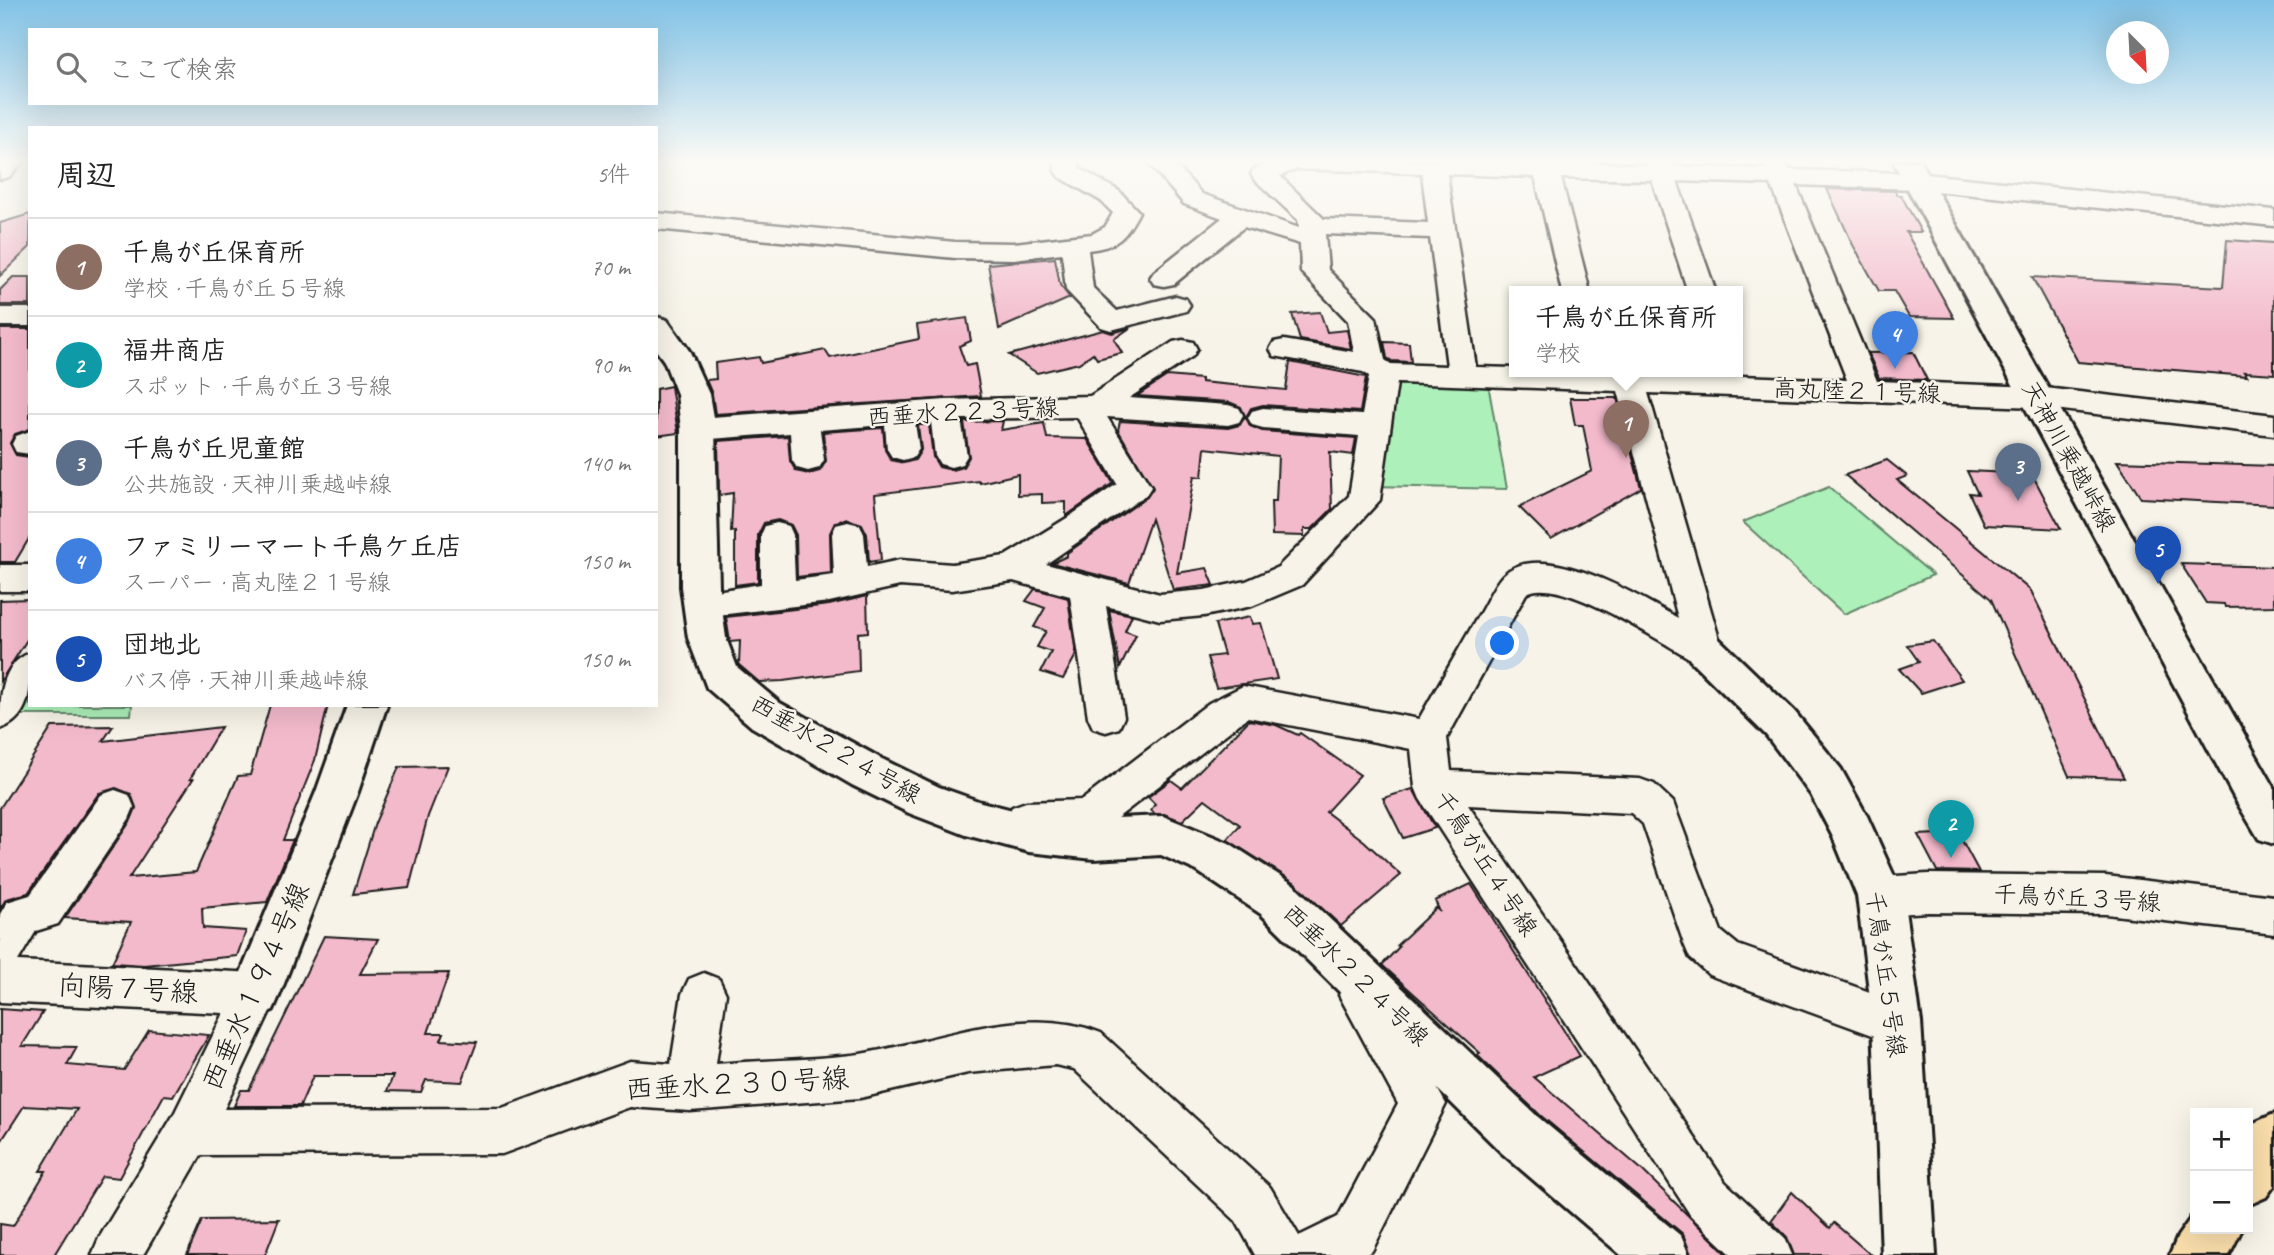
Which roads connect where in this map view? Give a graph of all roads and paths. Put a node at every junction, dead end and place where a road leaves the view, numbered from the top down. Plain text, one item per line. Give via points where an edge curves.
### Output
1 (1122, 220) edge
2 (1236, 220) edge
3 (1250, 220) edge
4 (1311, 220) edge
5 (1438, 220) edge
6 (1558, 220) edge
7 (1677, 220) edge
8 (1797, 220) edge
9 (1938, 220) edge
10 (658, 221) edge
11 (1442, 231) junction
12 (1313, 232) junction
13 (1074, 246) junction
14 (1164, 278) dead end
15 (1574, 286) edge
16 (1700, 286) edge
17 (1176, 305) dead end
18 (0, 317) edge
19 (28, 317) edge
20 (658, 330) edge
21 (1183, 349) dead end
22 (1284, 349) dead end
23 (1378, 369) junction
24 (1463, 376) junction
25 (1509, 377) edge
26 (1512, 377) edge
27 (1609, 379) edge
28 (1732, 379) edge
29 (1866, 391) junction
30 (2037, 397) junction
31 (1091, 406) junction
32 (944, 410) junction
33 (899, 413) junction
34 (1228, 415) dead end
35 (1263, 418) dead end
36 (804, 421) junction
37 (2274, 425) edge
38 (1376, 427) junction
39 (698, 429) junction
40 (903, 449) dead end
41 (951, 456) dead end
42 (808, 460) dead end
43 (848, 534) dead end
44 (777, 535) dead end
45 (1013, 568) junction
46 (0, 578) edge
47 (28, 578) edge
48 (851, 584) junction
49 (1086, 587) junction
50 (778, 595) junction
51 (702, 604) junction
52 (1704, 649) junction
53 (28, 670) edge
54 (367, 707) edge
55 (0, 714) edge
56 (1107, 717) dead end
57 (1427, 737) junction
58 (1434, 787) junction
59 (116, 807) dead end
60 (981, 821) junction
61 (2274, 825) edge
62 (1880, 896) junction
63 (2274, 915) edge
64 (0, 952) edge
65 (1342, 962) junction
66 (0, 981) edge
67 (256, 994) junction
68 (704, 995) dead end
69 (1897, 1022) junction
70 (690, 1088) junction
71 (189, 1132) junction
72 (2274, 1140) edge
73 (2253, 1172) edge
74 (2212, 1234) edge
75 (116, 1255) edge
76 (1282, 1255) edge
77 (1313, 1255) edge
78 (1662, 1255) edge
79 (1768, 1255) edge
80 (1909, 1255) edge
81 (2197, 1255) edge

1 - 13 street via 1115,232 1100,242
2 - 14 street
3 - 12 street via 1283,232
4 - 12 street
5 - 11 street
6 - 15 street
7 - 16 street
8 - 29 street
9 - 30 street, 天神川乗越峠線
10 - 13 street via 955,250
11 - 12 street
11 - 24 street
12 - 23 street via 1315,272 1362,318
13 - 17 street via 1080,290 1111,321
18 - 19 street
20 - 39 street, 西垂水２２４号線 via 679,359 693,394
21 - 31 street
22 - 23 street, 高丸陸２１号線
23 - 24 street, 高丸陸２１号線
23 - 38 street
24 - 25 street, 高丸陸２１号線
26 - 27 street, 高丸陸２１号線
27 - 28 street, 高丸陸２１号線
27 - 52 street
28 - 29 street, 高丸陸２１号線
29 - 30 street, 高丸陸２１号線
30 - 37 street, 高丸陸２１号線
30 - 61 street, 天神川乗越峠線
31 - 32 street, 西垂水２２３号線
31 - 34 street, 西垂水２２３号線
31 - 45 street via 1135,487
32 - 33 street, 西垂水２２３号線
32 - 41 street
33 - 36 street, 西垂水２２３号線
33 - 40 street
35 - 38 street
36 - 39 street, 西垂水２２３号線
36 - 42 street
38 - 49 street via 1364,500 1290,576 1252,593 1160,607
39 - 51 street, 西垂水２２４号線
43 - 48 street
44 - 50 street
45 - 48 street via 952,577 900,573
45 - 49 street
46 - 47 street
48 - 50 street
49 - 56 street
50 - 51 street
51 - 60 street, 西垂水２２４号線 via 707,638 721,677 766,715 923,800
52 - 57 street via 1587,587 1529,576 1514,585
52 - 62 street, 千鳥が丘５号線 via 1780,723 1826,782
53 - 55 street
54 - 67 street, 西垂水１９４号線
57 - 58 street, 千鳥が丘４号線
57 - 60 street via 1243,701 1089,817
58 - 69 street via 1640,796 1659,814 1705,944 1724,961
58 - 79 street, 千鳥が丘４号線 via 1708,1199
59 - 64 street via 43,910 22,916
60 - 65 street, 西垂水２２４号線 via 1094,839 1163,835 1213,857 1277,899
62 - 63 street, 千鳥が丘３号線 via 1928,892 2106,895
62 - 69 street, 千鳥が丘５号線
65 - 77 street via 1423,1104 1354,1234
65 - 78 street, 西垂水２２４号線 via 1520,1135
66 - 67 street, 向陽７号線
67 - 71 street, 西垂水１９４号線
68 - 70 street
69 - 80 street, 千鳥が丘５号線
70 - 71 street, 西垂水２３０号線 via 630,1084 502,1131
70 - 76 street, 西垂水２３０号線 via 860,1076 968,1051 1055,1043 1085,1049 1253,1203
71 - 75 street, 西垂水１９４号線
72 - 73 highway
74 - 81 highway

